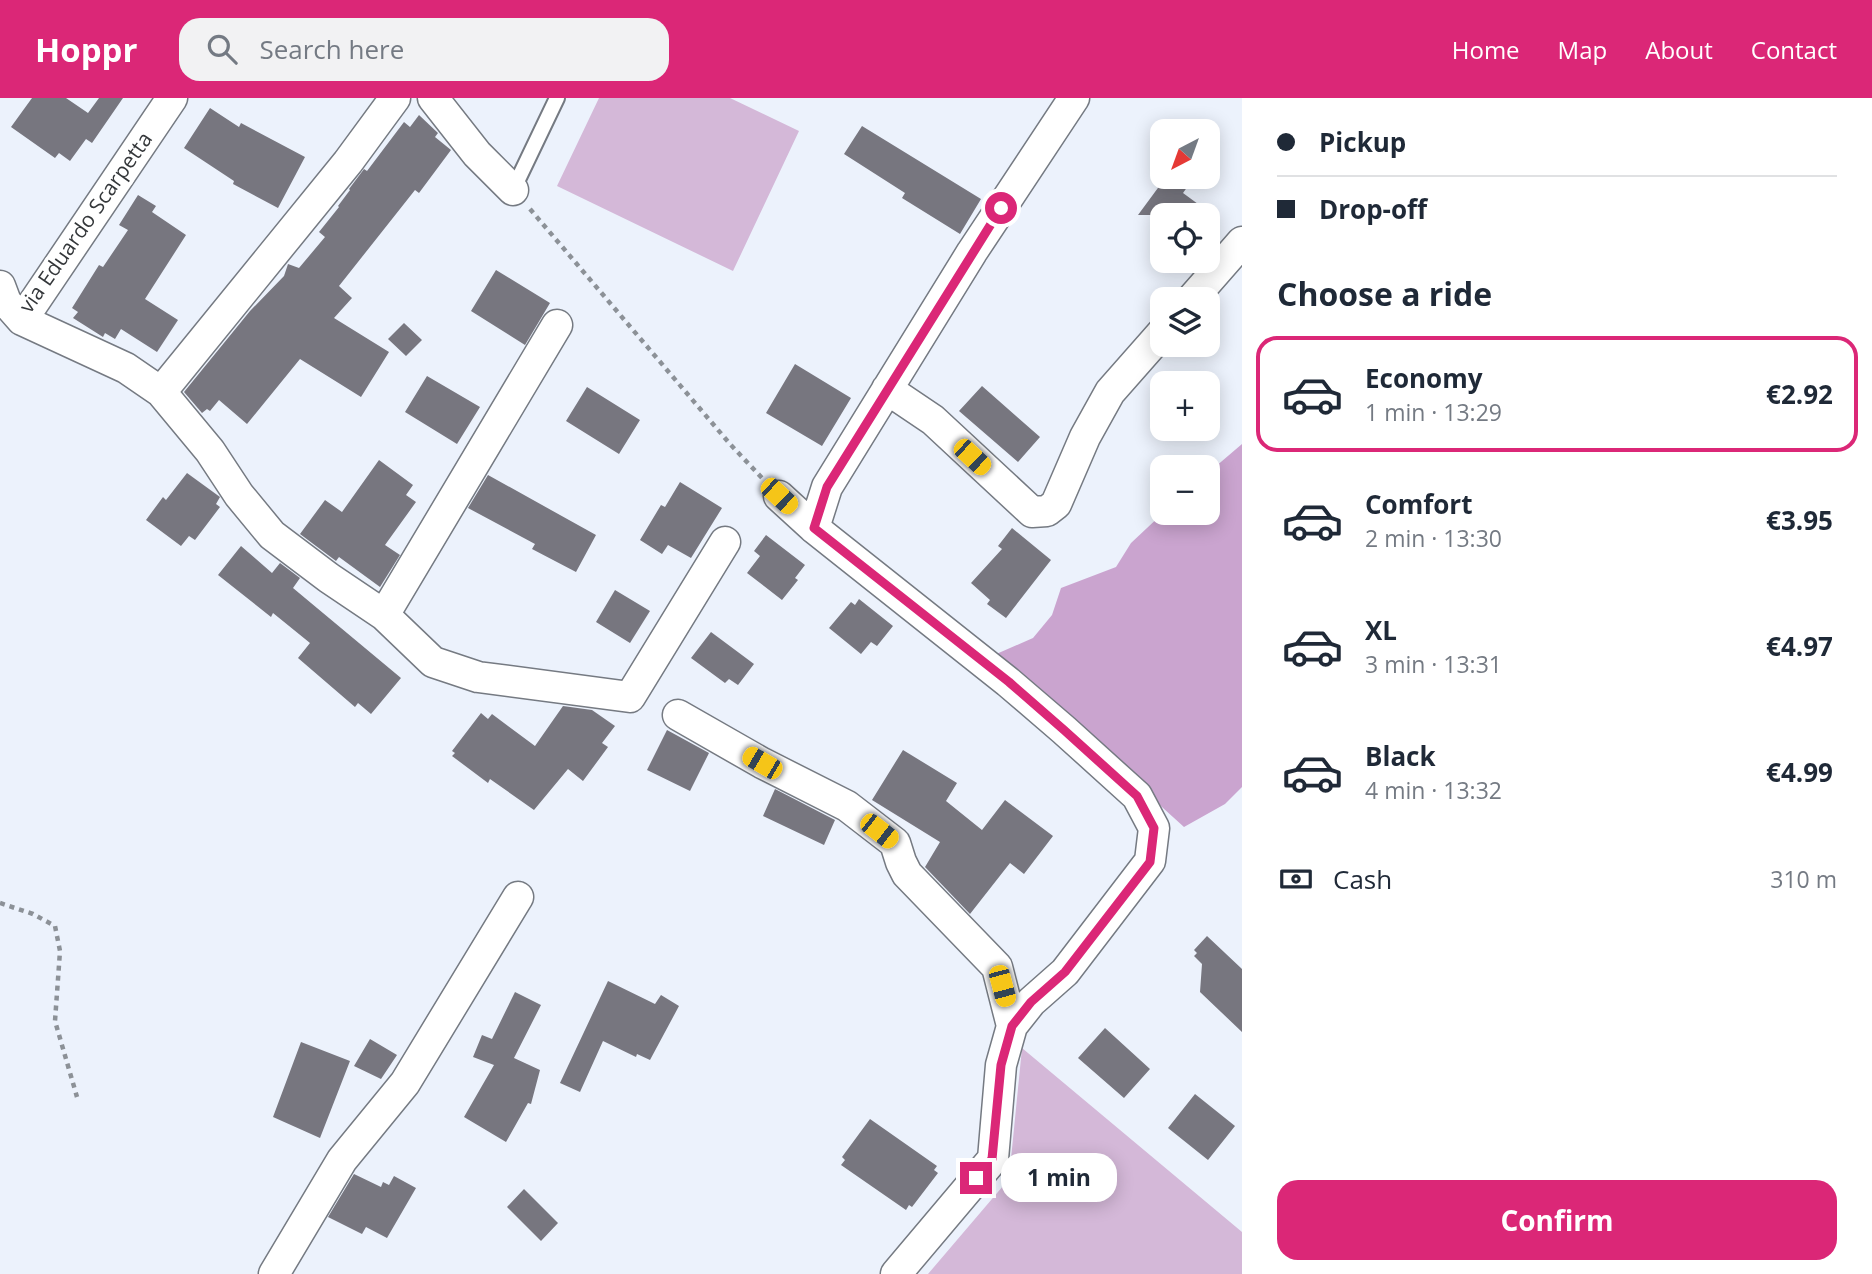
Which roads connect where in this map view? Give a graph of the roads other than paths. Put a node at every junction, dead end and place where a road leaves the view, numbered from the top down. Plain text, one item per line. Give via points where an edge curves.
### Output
1 (172, 98) edge
2 (396, 98) edge
3 (433, 98) edge
4 (557, 98) edge
5 (1074, 98) edge
6 (513, 190) joint
7 (1242, 242) edge
8 (0, 286) edge
9 (1203, 287) edge
10 (22, 320) junction
11 (557, 325) dead end
12 (1150, 347) edge
13 (887, 389) junction
14 (161, 392) junction
15 (779, 496) road end
16 (814, 528) junction
17 (725, 542) dead end
18 (384, 615) junction
19 (678, 715) dead end
20 (518, 897) dead end
21 (1012, 1026) junction
22 (274, 1274) edge
23 (896, 1274) edge

1 - 10 street, via Eduardo Scarpetta
2 - 14 street
3 - 6 street via 477,154
4 - 6 lane
5 - 13 street
7 - 9 street
8 - 10 street, via Eduardo Scarpetta via 6,302
10 - 14 street via 126,368
11 - 18 street
12 - 13 street via 1110,392 1056,504 1047,511 1032,512 933,420
13 - 16 street via 827,487
14 - 18 street via 272,535
15 - 16 street
16 - 21 street via 1064,730 1137,796 1154,828 1150,862 1065,972
17 - 18 street via 629,696 478,677 433,662
19 - 21 street via 847,806 895,843 907,874 996,967
20 - 22 street via 405,1083 342,1160
21 - 23 street via 1001,1065 992,1159

